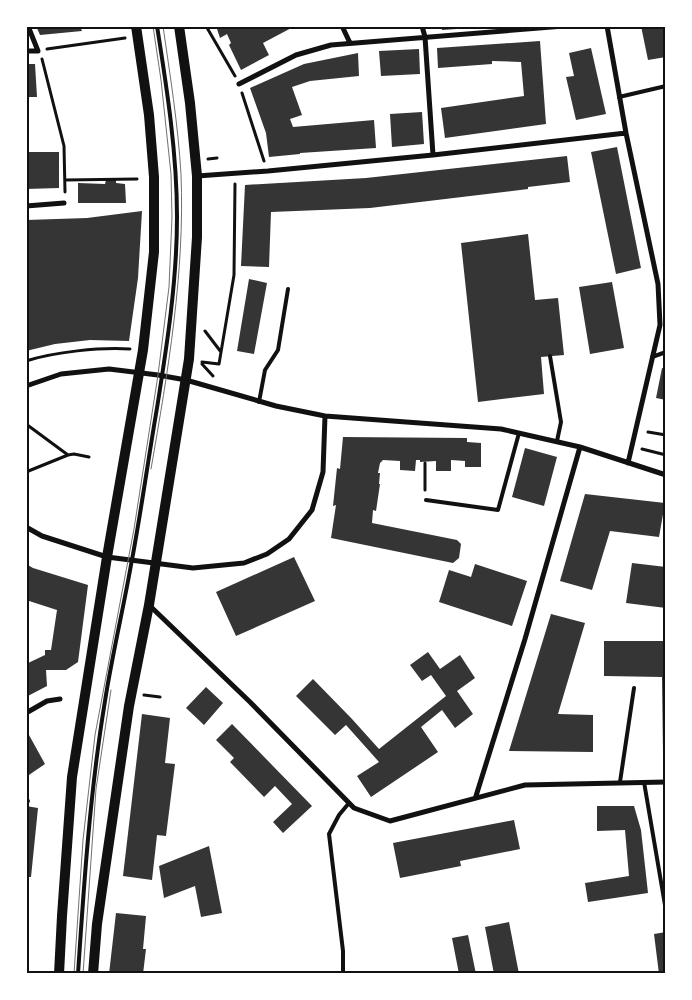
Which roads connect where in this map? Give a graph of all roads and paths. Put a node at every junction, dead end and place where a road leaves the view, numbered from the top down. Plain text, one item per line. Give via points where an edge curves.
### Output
1 (28, 26) edge
2 (136, 26) edge
3 (157, 26) edge
4 (180, 26) edge
5 (206, 26) edge
6 (342, 26) edge
7 (422, 26) edge
8 (564, 26) edge
9 (607, 26) edge
10 (425, 37) junction
11 (113, 40) dead end
12 (350, 43) junction
13 (38, 51) junction
14 (26, 52) edge
15 (239, 84) junction
16 (666, 86) edge
17 (619, 97) junction
18 (626, 133) junction
19 (261, 155) dead end
20 (433, 155) junction
21 (217, 158) dead end
22 (208, 159) dead end
23 (235, 173) junction
24 (197, 176) junction
25 (137, 179) dead end
26 (65, 180) junction
27 (64, 203) joint
28 (26, 206) edge
29 (288, 289) dead end
30 (203, 330) dead end
31 (121, 348) dead end
32 (666, 352) edge
33 (221, 353) junction
34 (550, 356) dead end
35 (652, 357) junction
36 (26, 361) edge
37 (200, 362) dead end
38 (140, 372) junction
39 (162, 376) junction
40 (186, 380) junction
41 (26, 386) edge
42 (259, 402) junction
43 (325, 416) junction
44 (26, 424) edge
45 (653, 432) dead end
46 (519, 434) junction
47 (666, 435) edge
48 (557, 441) junction
49 (632, 446) junction
50 (580, 447) junction
51 (68, 455) junction
52 (666, 455) edge
53 (89, 458) dead end
54 (425, 463) dead end
55 (628, 463) junction
56 (26, 472) edge
57 (666, 475) edge
58 (426, 500) joint
59 (26, 526) edge
60 (107, 557) junction
61 (132, 561) junction
62 (155, 563) junction
63 (149, 605) junction
64 (634, 688) dead end
65 (143, 695) dead end
66 (160, 697) dead end
67 (60, 699) dead end
68 (26, 713) edge
69 (620, 782) junction
70 (644, 782) junction
71 (666, 782) edge
72 (476, 796) junction
73 (349, 802) junction
74 (666, 911) edge
75 (59, 974) edge
76 (78, 974) edge
77 (93, 974) edge
78 (343, 974) edge

1 - 13 street
2 - 38 main road via 154,177 154,252
3 - 39 lane via 171,126 177,217 174,287
4 - 24 main road
5 - 15 path
6 - 12 street
7 - 10 street
8 - 10 street
9 - 17 street
10 - 12 street
10 - 20 street
11 - 13 path
12 - 15 street via 296,55
13 - 14 street
13 - 26 path via 44,62 64,146
15 - 19 path
16 - 17 lane
17 - 18 street
18 - 20 street
18 - 35 street via 658,284 660,325
20 - 23 street
21 - 22 path
23 - 24 street
23 - 33 path via 234,274
24 - 40 main road via 197,237
25 - 26 path
26 - 27 path
27 - 28 street
29 - 42 lane via 278,350 265,370
30 - 33 path
31 - 36 path via 55,354
32 - 35 lane
33 - 37 path via 219,364
34 - 48 lane via 560,422
35 - 49 street
38 - 39 street
38 - 41 street via 109,369 60,374
38 - 60 main road
39 - 40 street
39 - 61 lane
40 - 42 street
40 - 62 main road
42 - 43 street
43 - 46 street via 501,429
43 - 62 street via 323,472 312,510 289,539 267,554 244,563 193,568
44 - 51 path
45 - 47 path
46 - 48 street
46 - 58 lane via 498,510
48 - 50 street
49 - 52 path
49 - 55 street
50 - 55 street
50 - 72 street
51 - 53 path
51 - 56 path
54 - 58 path
55 - 57 street
59 - 60 street via 42,536
60 - 61 street
60 - 75 main road via 72,777
61 - 62 street
61 - 76 lane via 93,780
62 - 63 main road
63 - 73 street
63 - 77 main road via 129,706 97,924
64 - 69 lane
65 - 66 path
67 - 68 street via 47,701
69 - 70 street
69 - 72 street via 525,785
70 - 71 street
70 - 74 lane
72 - 73 street via 390,821 354,808
73 - 78 lane via 329,834

